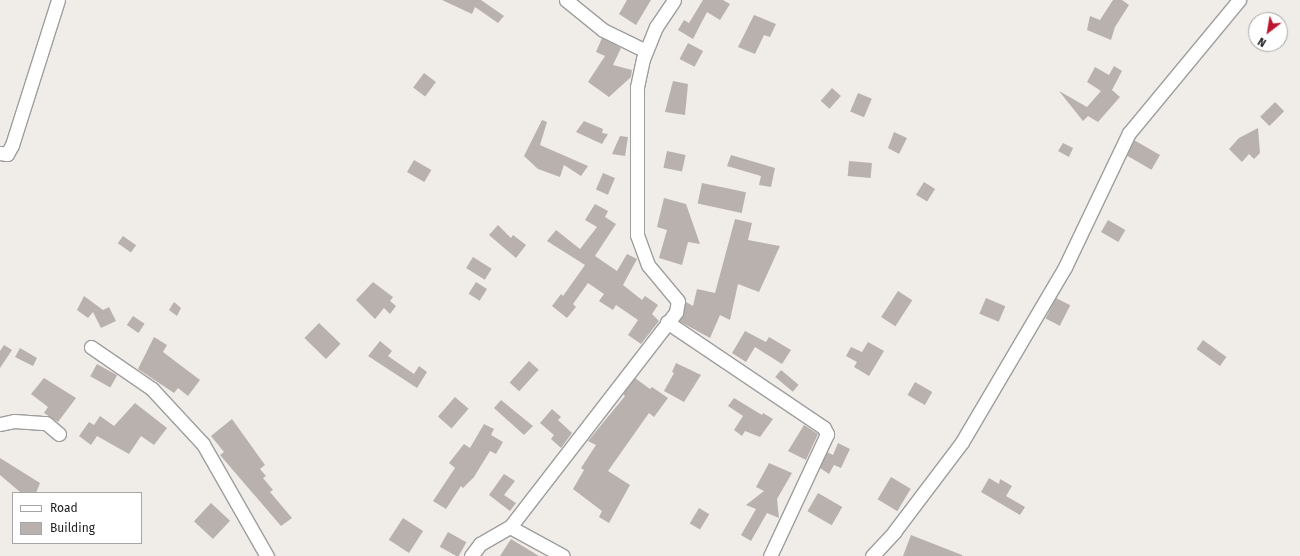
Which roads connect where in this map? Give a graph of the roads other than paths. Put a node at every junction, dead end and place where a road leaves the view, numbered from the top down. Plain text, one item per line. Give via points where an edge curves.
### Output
1 (58, 0) edge
2 (566, 0) edge
3 (674, 0) edge
4 (1239, 0) edge
5 (646, 52) junction
6 (0, 153) edge
7 (667, 322) junction
8 (91, 347) dead end
9 (0, 424) edge
10 (59, 434) dead end
11 (510, 527) junction
12 (267, 556) edge
13 (470, 556) edge
14 (563, 556) edge
15 (770, 556) edge
16 (872, 556) edge

1 - 6 street via 12,145 7,154
2 - 5 street via 603,30
3 - 5 street via 656,27
4 - 16 street via 1129,133 1065,267 962,442 894,532
5 - 7 street via 636,86 637,235 648,264 678,301 676,312
7 - 11 street
7 - 15 street via 824,428 827,434
8 - 12 street via 152,390 203,444
9 - 10 street via 14,421 46,423
11 - 13 street via 480,544
11 - 14 street

